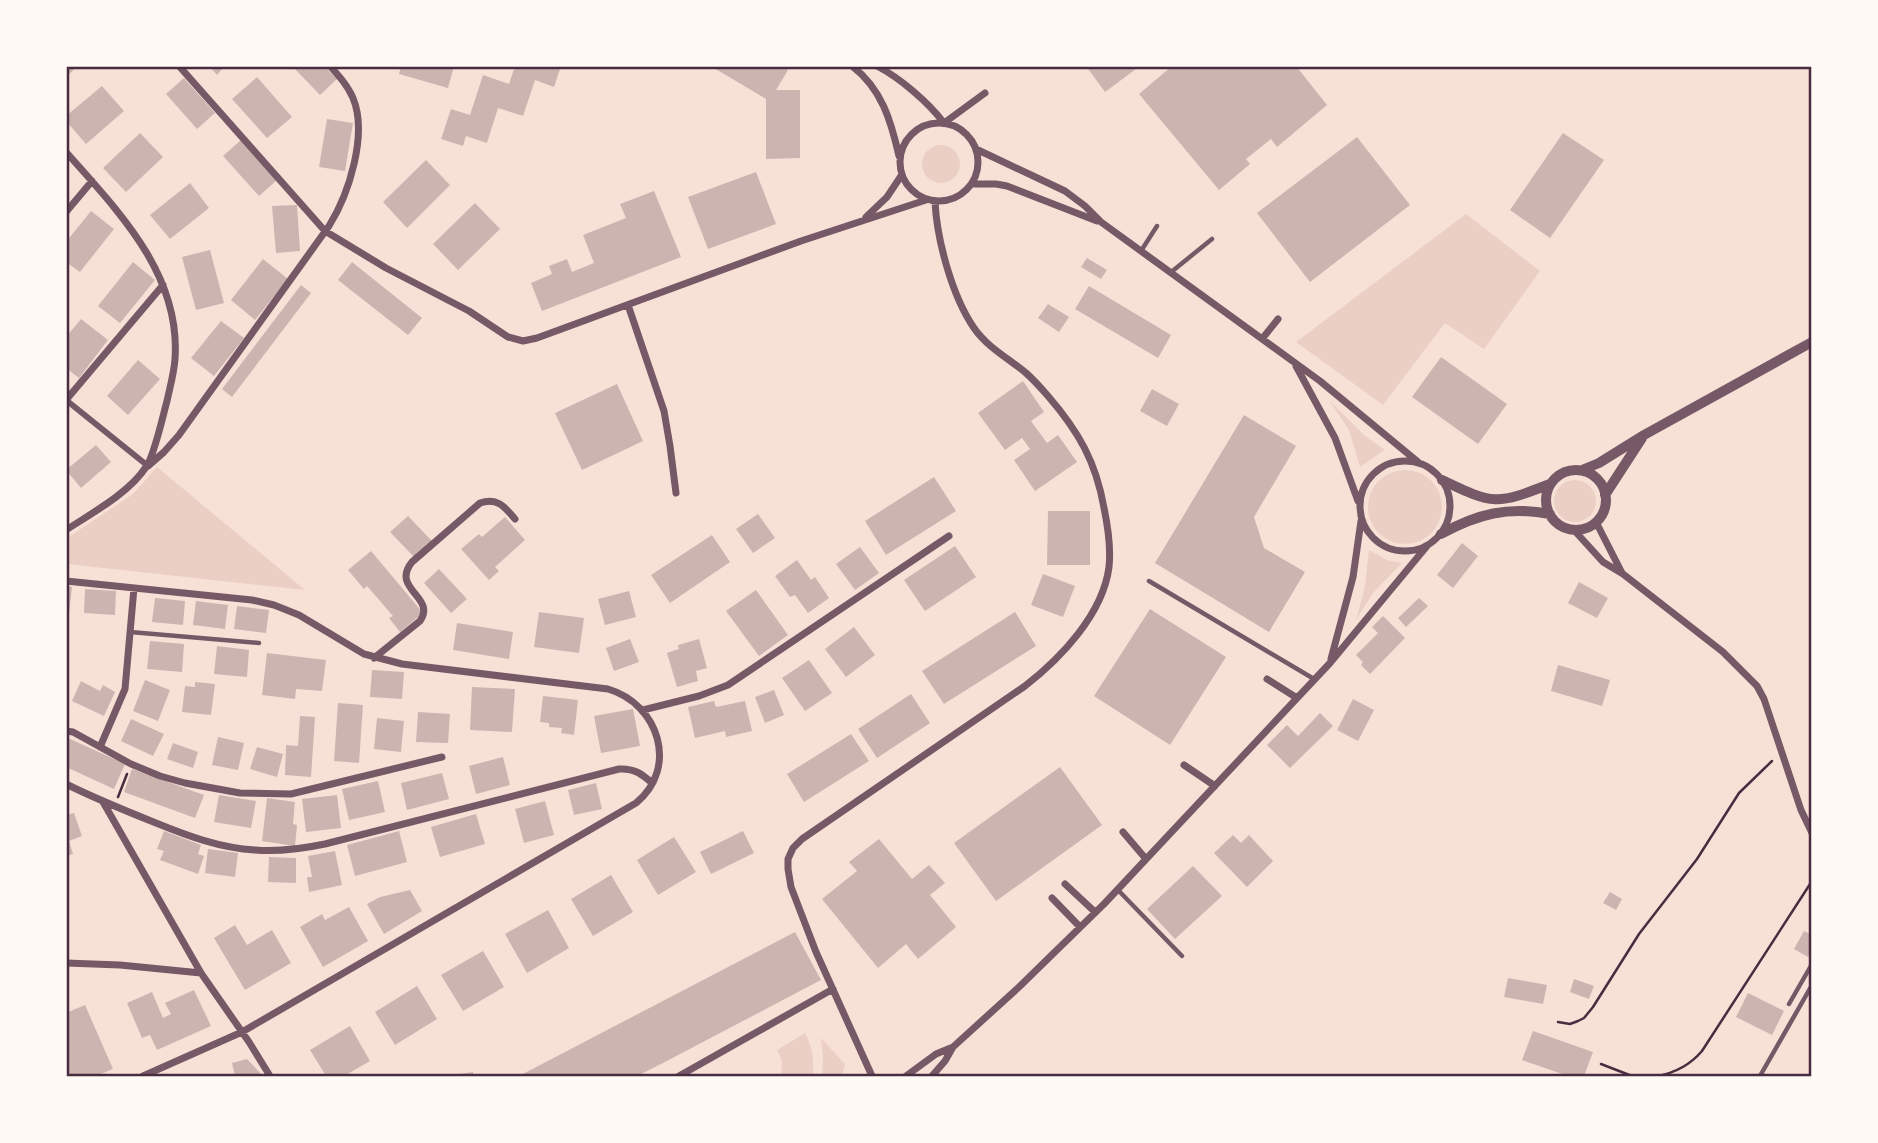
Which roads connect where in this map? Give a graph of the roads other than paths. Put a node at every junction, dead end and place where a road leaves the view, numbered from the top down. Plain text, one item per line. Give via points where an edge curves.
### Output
1 (179, 66) edge
2 (330, 66) edge
3 (852, 66) edge
4 (877, 66) edge
5 (885, 69) edge
6 (985, 93) dead end
7 (959, 111) junction
8 (944, 123) junction
9 (957, 128) junction
10 (976, 149) junction
11 (66, 152) edge
12 (900, 158) junction
13 (901, 176) junction
14 (92, 181) junction
15 (972, 184) junction
16 (926, 200) junction
17 (935, 201) junction
18 (66, 212) edge
19 (863, 220) junction
20 (1101, 222) junction
21 (1157, 226) dead end
22 (326, 231) junction
23 (1212, 239) dead end
24 (1140, 251) junction
25 (1170, 273) junction
26 (163, 285) junction
27 (628, 305) junction
28 (1279, 319) dead end
29 (1262, 339) junction
30 (1811, 342) edge
31 (1294, 362) junction
32 (66, 400) edge
33 (1644, 435) junction
34 (1418, 462) junction
35 (148, 466) junction
36 (1581, 470) junction
37 (1442, 480) junction
38 (1550, 485) junction
39 (676, 493) dead end
40 (1605, 495) junction
41 (1359, 502) junction
42 (1550, 514) junction
43 (515, 519) dead end
44 (1362, 522) junction
45 (1596, 522) junction
46 (66, 530) edge
47 (1573, 530) junction
48 (1441, 534) junction
49 (949, 536) dead end
50 (1427, 546) junction
51 (1623, 574) junction
52 (66, 581) edge
53 (1149, 581) dead end
54 (134, 588) junction
55 (130, 632) junction
56 (259, 643) dead end
57 (374, 658) junction
58 (1330, 663) junction
59 (1267, 679) dead end
60 (1315, 679) junction
61 (1297, 698) junction
62 (643, 710) junction
63 (66, 731) edge
64 (100, 747) junction
65 (442, 757) dead end
66 (1184, 765) dead end
67 (652, 783) junction
68 (66, 785) edge
69 (1215, 786) junction
70 (103, 802) junction
71 (1123, 832) dead end
72 (1811, 833) edge
73 (1146, 859) junction
74 (1065, 884) dead end
75 (1117, 890) junction
76 (1052, 898) dead end
77 (1095, 912) junction
78 (1080, 927) junction
79 (1182, 957) dead end
80 (66, 963) edge
81 (1811, 964) edge
82 (201, 973) junction
83 (1811, 985) edge
84 (833, 989) junction
85 (1789, 1003) dead end
86 (242, 1032) junction
87 (953, 1047) junction
88 (143, 1076) edge
89 (270, 1076) edge
90 (679, 1076) edge
91 (872, 1076) edge
92 (906, 1076) edge
93 (932, 1076) edge
94 (1760, 1076) edge

1 - 22 street
2 - 22 street via 354,100 358,129 349,185
3 - 12 street via 882,99
4 - 5 street
5 - 8 street
6 - 7 street
7 - 8 street
7 - 9 street
8 - 9 street
8 - 12 street via 919,128 903,146
9 - 10 street
10 - 15 street via 977,173
10 - 20 street via 1065,191
11 - 14 street
12 - 13 street
13 - 16 street
13 - 19 street
14 - 18 street
14 - 26 street via 137,235
15 - 17 street via 956,197
15 - 20 street via 1013,188
16 - 17 street
16 - 19 street
17 - 84 street via 942,246 968,320 986,342 1047,394 1090,456 1107,520 1109,569 1094,609 1050,666 793,848 788,859 792,887
19 - 27 street
20 - 24 street
21 - 24 lane
22 - 27 street via 518,340 537,338
22 - 35 street via 175,440
23 - 25 lane
24 - 25 street
25 - 29 street
26 - 32 street
26 - 35 street via 174,326 175,359
27 - 39 street via 666,418
28 - 29 street
29 - 31 street
30 - 33 street
31 - 34 street
31 - 41 street via 1335,438
32 - 35 street
33 - 36 street
33 - 40 street
34 - 37 street
34 - 41 street via 1379,468 1362,489
35 - 46 street via 120,493
36 - 38 street via 1564,472
36 - 40 street via 1597,479
37 - 38 street via 1497,500
37 - 48 street via 1450,507
38 - 42 street via 1546,504
40 - 45 street
41 - 44 street
42 - 47 street
42 - 48 street via 1494,513
43 - 57 street via 500,503 480,503 412,562 406,570 407,585 422,604 423,616
44 - 50 street via 1369,535 1396,551
44 - 58 street via 1348,602
45 - 47 street
45 - 51 street
47 - 51 street via 1603,562
48 - 50 street
49 - 62 street via 740,678 710,693
50 - 58 street
51 - 72 street via 1752,680 1764,698
52 - 54 street
53 - 60 lane
54 - 55 street
54 - 57 street via 280,606
55 - 56 lane
55 - 64 street via 125,689
57 - 62 street via 608,689
58 - 60 street
59 - 61 street
60 - 61 street
61 - 69 street
62 - 67 street via 659,748
63 - 64 street
64 - 65 street via 160,776 240,793 313,790
66 - 69 street
67 - 70 street via 635,771 620,769 325,844 285,850 212,843
67 - 86 street via 629,807
68 - 70 street
69 - 73 street
70 - 82 street
71 - 73 street
73 - 75 street
74 - 77 street
75 - 77 street
75 - 79 lane
76 - 78 street
77 - 78 street
78 - 87 street
80 - 82 street
81 - 85 lane
82 - 86 street
83 - 94 lane
84 - 90 street
84 - 91 street
86 - 88 street
86 - 89 street
87 - 92 street
87 - 93 street

